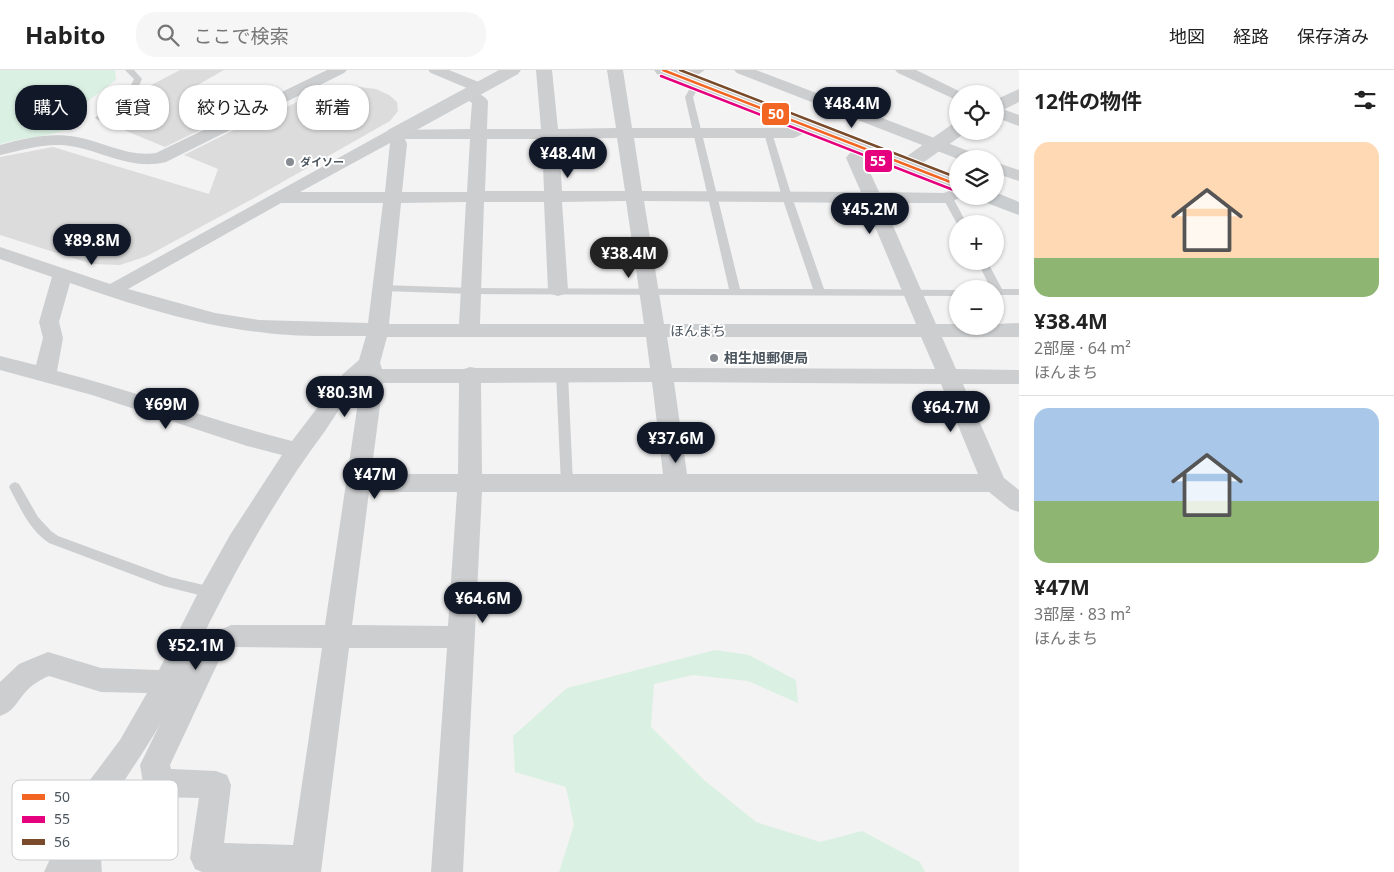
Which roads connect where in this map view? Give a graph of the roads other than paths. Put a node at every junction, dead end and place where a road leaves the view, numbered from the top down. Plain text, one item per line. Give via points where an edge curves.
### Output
1 (129, 70) edge
2 (339, 70) edge
3 (436, 70) edge
4 (512, 70) edge
5 (544, 70) edge
6 (616, 70) edge
7 (663, 70) edge
8 (742, 70) edge
9 (903, 70) edge
10 (693, 78) edge
11 (135, 85) edge
12 (474, 91) junction
13 (949, 91) edge
14 (1019, 94) edge
15 (1004, 104) edge
16 (1004, 114) edge
17 (1019, 121) edge
18 (805, 126) junction
19 (768, 133) junction
20 (395, 134) junction
21 (479, 134) junction
22 (550, 134) junction
23 (626, 134) junction
24 (698, 134) junction
25 (949, 135) edge
26 (934, 144) junction
27 (0, 150) edge
28 (865, 150) junction
29 (950, 150) edge
30 (907, 165) junction
31 (1004, 170) edge
32 (1019, 176) edge
33 (949, 189) edge
34 (949, 192) edge
35 (392, 196) junction
36 (474, 196) junction
37 (552, 196) junction
38 (634, 196) junction
39 (711, 196) junction
40 (787, 197) junction
41 (872, 197) junction
42 (278, 198) junction
43 (1004, 203) edge
44 (1019, 209) edge
45 (0, 253) edge
46 (62, 275) junction
47 (382, 288) junction
48 (558, 290) junction
49 (112, 291) junction
50 (472, 291) junction
51 (649, 292) junction
52 (736, 292) junction
53 (1004, 292) edge
54 (1019, 292) edge
55 (820, 293) junction
56 (949, 293) edge
57 (913, 294) junction
58 (378, 330) junction
59 (1019, 330) edge
60 (469, 331) junction
61 (654, 331) junction
62 (929, 331) junction
63 (0, 363) edge
64 (371, 369) junction
65 (470, 374) junction
66 (562, 374) junction
67 (662, 375) junction
68 (45, 376) junction
69 (947, 376) junction
70 (1019, 378) edge
71 (297, 451) junction
72 (357, 483) junction
73 (994, 483) junction
74 (470, 484) junction
75 (567, 484) junction
76 (676, 484) junction
77 (15, 487) dead end
78 (1019, 503) edge
79 (211, 592) junction
80 (337, 636) junction
81 (461, 637) junction
82 (166, 682) junction
83 (0, 704) edge
84 (108, 780) edge
85 (158, 780) edge
86 (178, 784) edge
87 (306, 867) edge
88 (447, 872) edge

1 - 11 lane via 138,79
2 - 27 street via 160,158 132,159 77,142 58,140
3 - 12 street
4 - 12 street
5 - 22 street
6 - 23 street
7 - 10 main road
8 - 26 street
9 - 13 street
10 - 18 main road
10 - 24 lane via 689,97
12 - 20 street
12 - 21 street via 480,101
14 - 15 street
16 - 17 street
18 - 19 street via 794,133
18 - 28 main road
19 - 24 street
19 - 40 lane
20 - 21 street
20 - 35 street via 399,144
20 - 42 street
21 - 22 street
21 - 36 street
22 - 23 street
22 - 37 street
23 - 24 street
23 - 38 street
24 - 39 lane
25 - 26 street
26 - 29 street
26 - 30 street
28 - 30 main road
28 - 41 street via 855,158
30 - 33 main road
31 - 32 street
34 - 41 street
35 - 36 street
35 - 42 street
35 - 47 street
36 - 37 street
36 - 50 street
37 - 38 street
37 - 48 street
38 - 39 street
38 - 51 street
39 - 40 street
39 - 52 lane
40 - 41 street
40 - 55 lane
41 - 57 street
42 - 49 street
43 - 44 main road
45 - 46 street, ほんまち
46 - 49 street, ほんまち
46 - 68 street via 49,322 53,338
47 - 50 lane
47 - 58 street
48 - 50 lane
48 - 51 lane
49 - 58 street, ほんまち via 214,319 259,326
50 - 60 street
51 - 52 lane
51 - 61 street
52 - 55 lane
53 - 54 lane
55 - 57 lane
56 - 57 lane
57 - 62 street
58 - 60 street, ほんまち
58 - 64 street
59 - 62 street, ほんまち
60 - 61 street, ほんまち
61 - 62 street, ほんまち
61 - 67 street
62 - 69 street
63 - 68 street
64 - 65 street
64 - 71 street via 351,379
64 - 72 street
65 - 66 street
65 - 74 street
66 - 67 street
66 - 75 lane
67 - 69 street
67 - 76 street
68 - 71 street via 99,389
69 - 70 street
69 - 73 street
71 - 79 street
72 - 74 street
72 - 80 street
73 - 76 street
73 - 78 street
74 - 75 street
74 - 81 street
75 - 76 street
77 - 79 lane via 38,526 54,541 168,582
79 - 82 street
80 - 81 street
80 - 85 street via 231,636 212,646 155,765
80 - 87 street
81 - 88 street
82 - 83 street via 100,680 48,664 29,672
82 - 84 street via 130,749
86 - 87 street via 216,785 206,858

